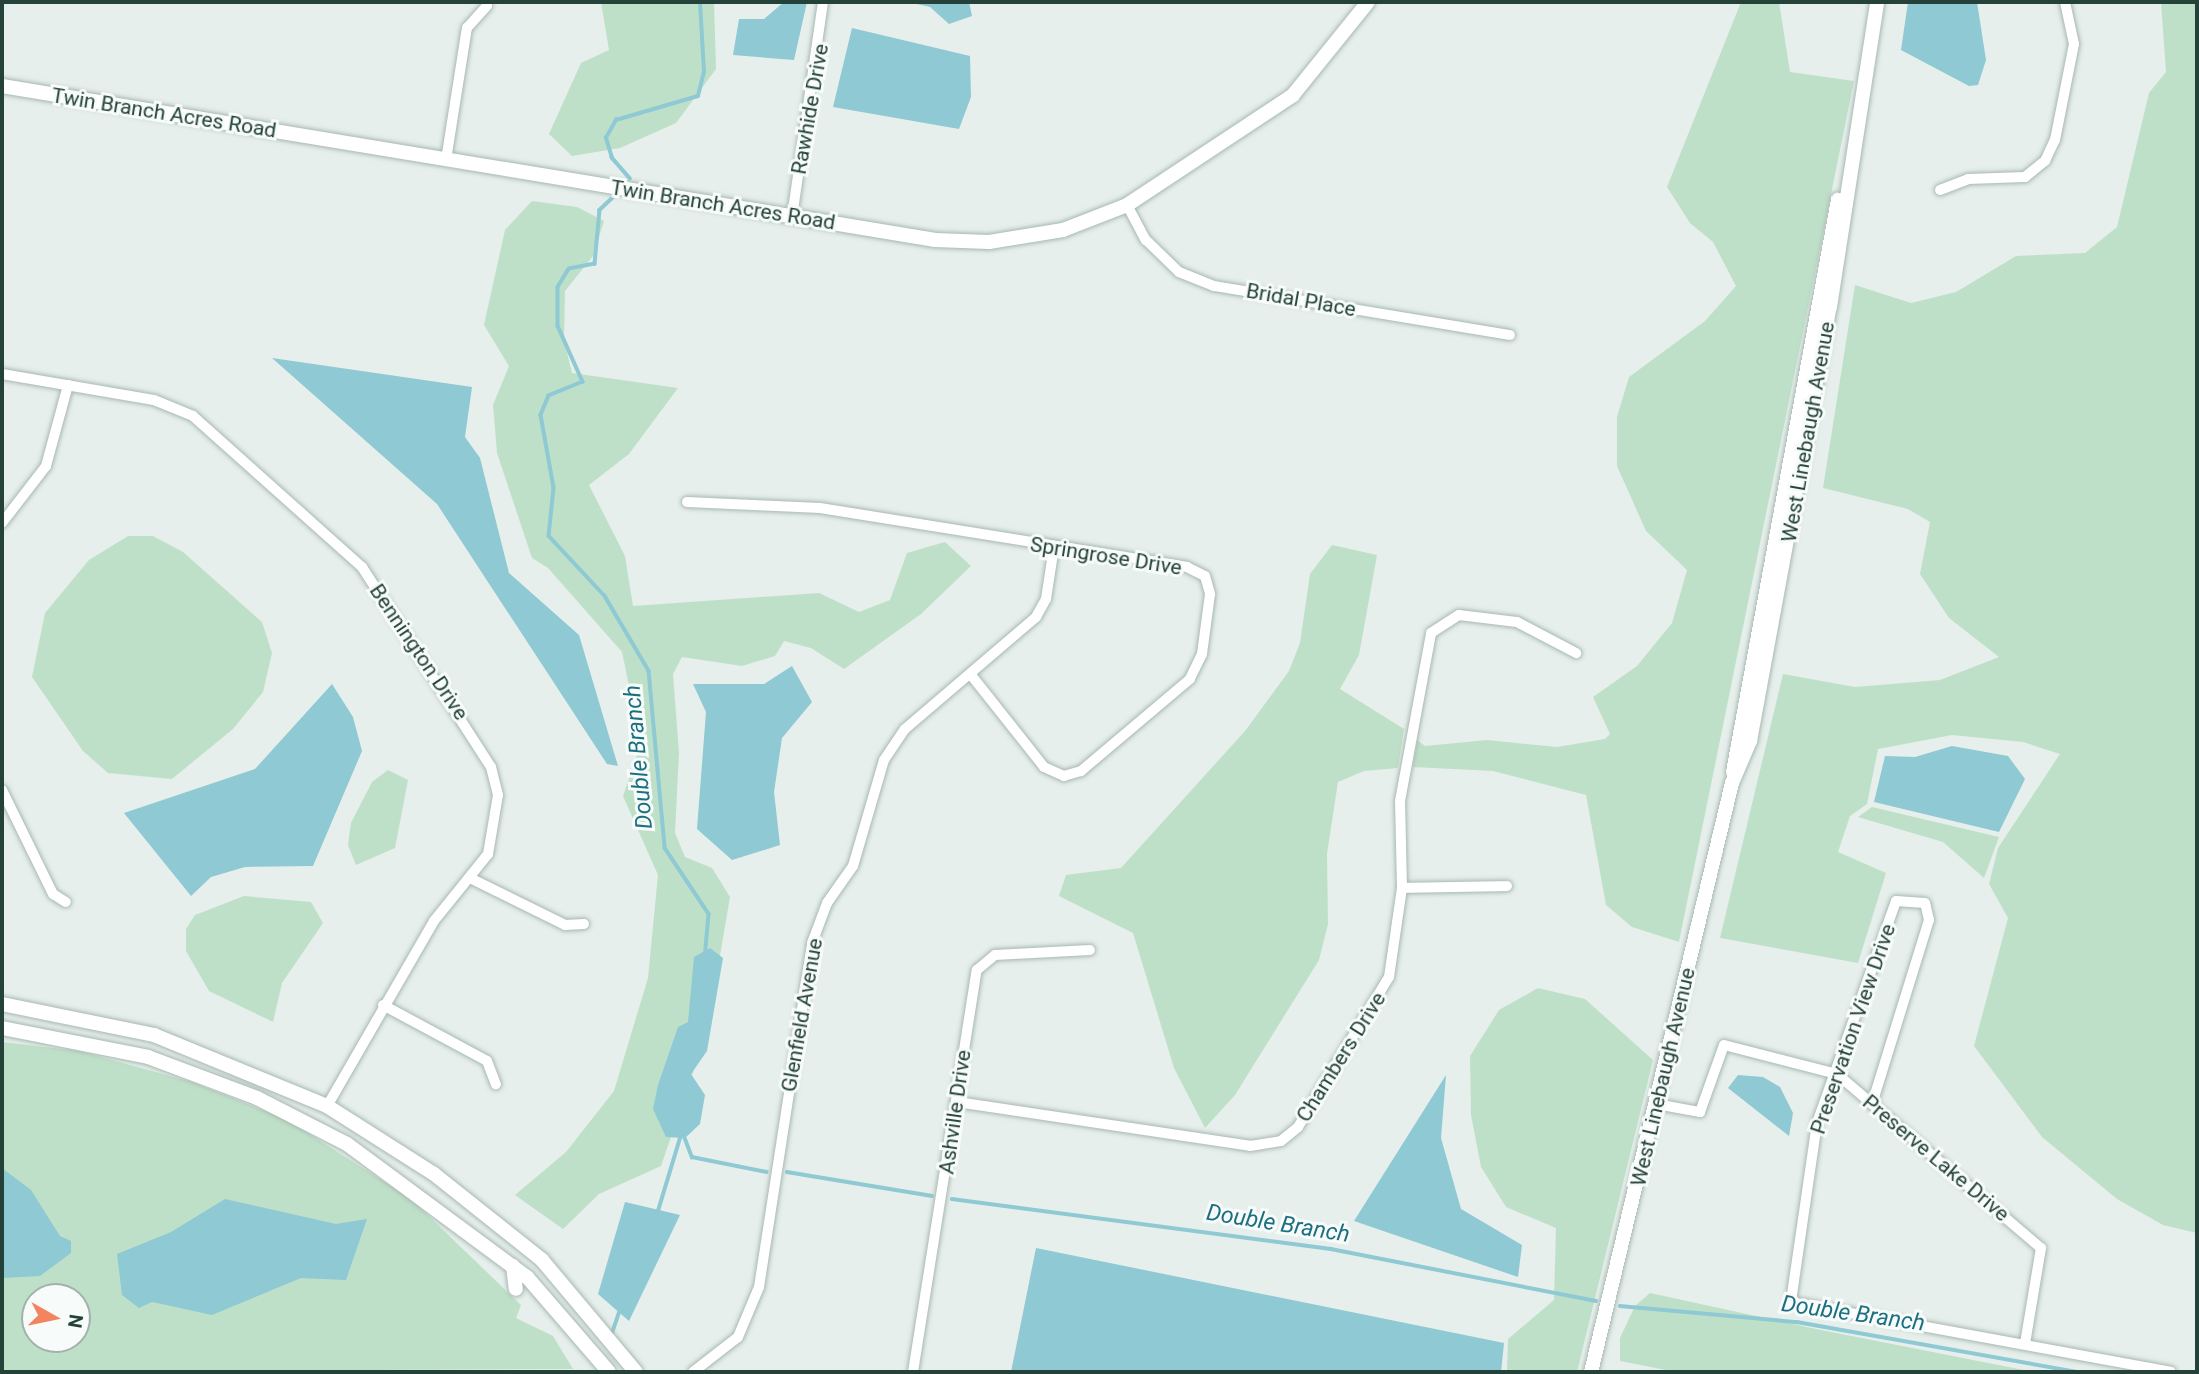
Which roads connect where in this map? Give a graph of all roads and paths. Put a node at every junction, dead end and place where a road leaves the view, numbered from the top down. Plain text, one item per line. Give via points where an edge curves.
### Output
1 (823, 2) edge
2 (1368, 2) edge
3 (1877, 2) edge
4 (2065, 2) edge
5 (486, 6) dead end
6 (1864, 76) junction
7 (2, 86) edge
8 (446, 160) junction
9 (1940, 190) dead end
10 (1127, 205) junction
11 (792, 217) junction
12 (1510, 335) dead end
13 (2, 374) edge
14 (68, 385) junction
15 (687, 502) dead end
16 (1777, 522) junction
17 (2, 523) edge
18 (1792, 525) junction
19 (1054, 547) junction
20 (1763, 591) junction
21 (1780, 594) junction
22 (1576, 653) dead end
23 (972, 676) junction
24 (1732, 783) junction
25 (2, 790) edge
26 (472, 879) junction
27 (1507, 886) dead end
28 (1402, 888) junction
29 (66, 902) dead end
30 (584, 924) dead end
31 (1090, 950) dead end
32 (2, 1004) edge
33 (383, 1006) junction
34 (2, 1028) edge
35 (1837, 1074) junction
36 (496, 1084) dead end
37 (957, 1102) junction
38 (1656, 1104) junction
39 (1872, 1104) junction
40 (327, 1106) junction
41 (317, 1127) junction
42 (513, 1265) junction
43 (516, 1289) dead end
44 (2025, 1344) junction
45 (1591, 1371) edge
46 (608, 1372) edge
47 (636, 1372) edge
48 (694, 1372) edge
49 (913, 1372) edge
50 (2171, 1372) edge

1 - 11 street, Rawhide Drive
2 - 10 street, Twin Branch Acres Road via 1293,95
3 - 6 street, West Linebaugh Avenue
4 - 9 street via 2074,44 2056,140 2045,161 2025,177 1968,179
5 - 8 street via 467,28
6 - 16 street, West Linebaugh Avenue
6 - 18 street, West Linebaugh Avenue
7 - 8 street, Twin Branch Acres Road
8 - 11 street, Twin Branch Acres Road
10 - 11 street, Twin Branch Acres Road via 1063,230 989,242
10 - 12 street, Bridal Place via 1146,240 1179,272 1214,286
13 - 14 street, Bennington Drive
14 - 17 street via 46,466
14 - 26 street, Bennington Drive via 155,400 194,416 362,567 491,766 496,825
15 - 19 street, Springrose Drive via 820,508
16 - 18 street
16 - 20 street, West Linebaugh Avenue
18 - 21 street, West Linebaugh Avenue
19 - 23 street, Glenfield Avenue via 1046,599 1036,617
19 - 23 street, Springrose Drive via 1186,568 1205,576 1210,594 1202,654 1190,679 1081,771 1063,776 1044,767
20 - 21 street
20 - 24 street, West Linebaugh Avenue
21 - 24 street, West Linebaugh Avenue via 1750,741
22 - 28 street, Chambers Drive via 1506,621 1460,615 1431,633 1400,801
23 - 48 street, Glenfield Avenue via 905,729 884,760 853,866 827,903 812,943 760,1287 738,1337
24 - 38 street, West Linebaugh Avenue
25 - 29 street via 53,894
26 - 30 street via 565,925
26 - 33 street, Bennington Drive via 434,920
27 - 28 street
28 - 37 street, Chambers Drive via 1396,948 1384,992 1298,1127 1282,1141 1250,1146
31 - 37 street, Ashville Drive via 984,960 971,1000
32 - 40 street via 154,1035
33 - 36 street via 487,1061
33 - 40 street, Bennington Drive
34 - 41 street via 148,1057
35 - 38 street, Preserve Lake Drive via 1724,1045 1700,1112
35 - 39 street, Preserve Lake Drive
35 - 39 street, Preservation View Drive via 1896,901 1924,902 1928,920
35 - 44 street, Preservation View Drive via 1817,1123 1791,1302
37 - 49 street, Ashville Drive
38 - 45 street, West Linebaugh Avenue
39 - 44 street, Preserve Lake Drive via 2041,1248
40 - 41 street
40 - 47 street via 434,1174 542,1260
41 - 42 street via 393,1172
42 - 43 street via 519,1277
42 - 46 street
44 - 50 street, Preservation View Drive

